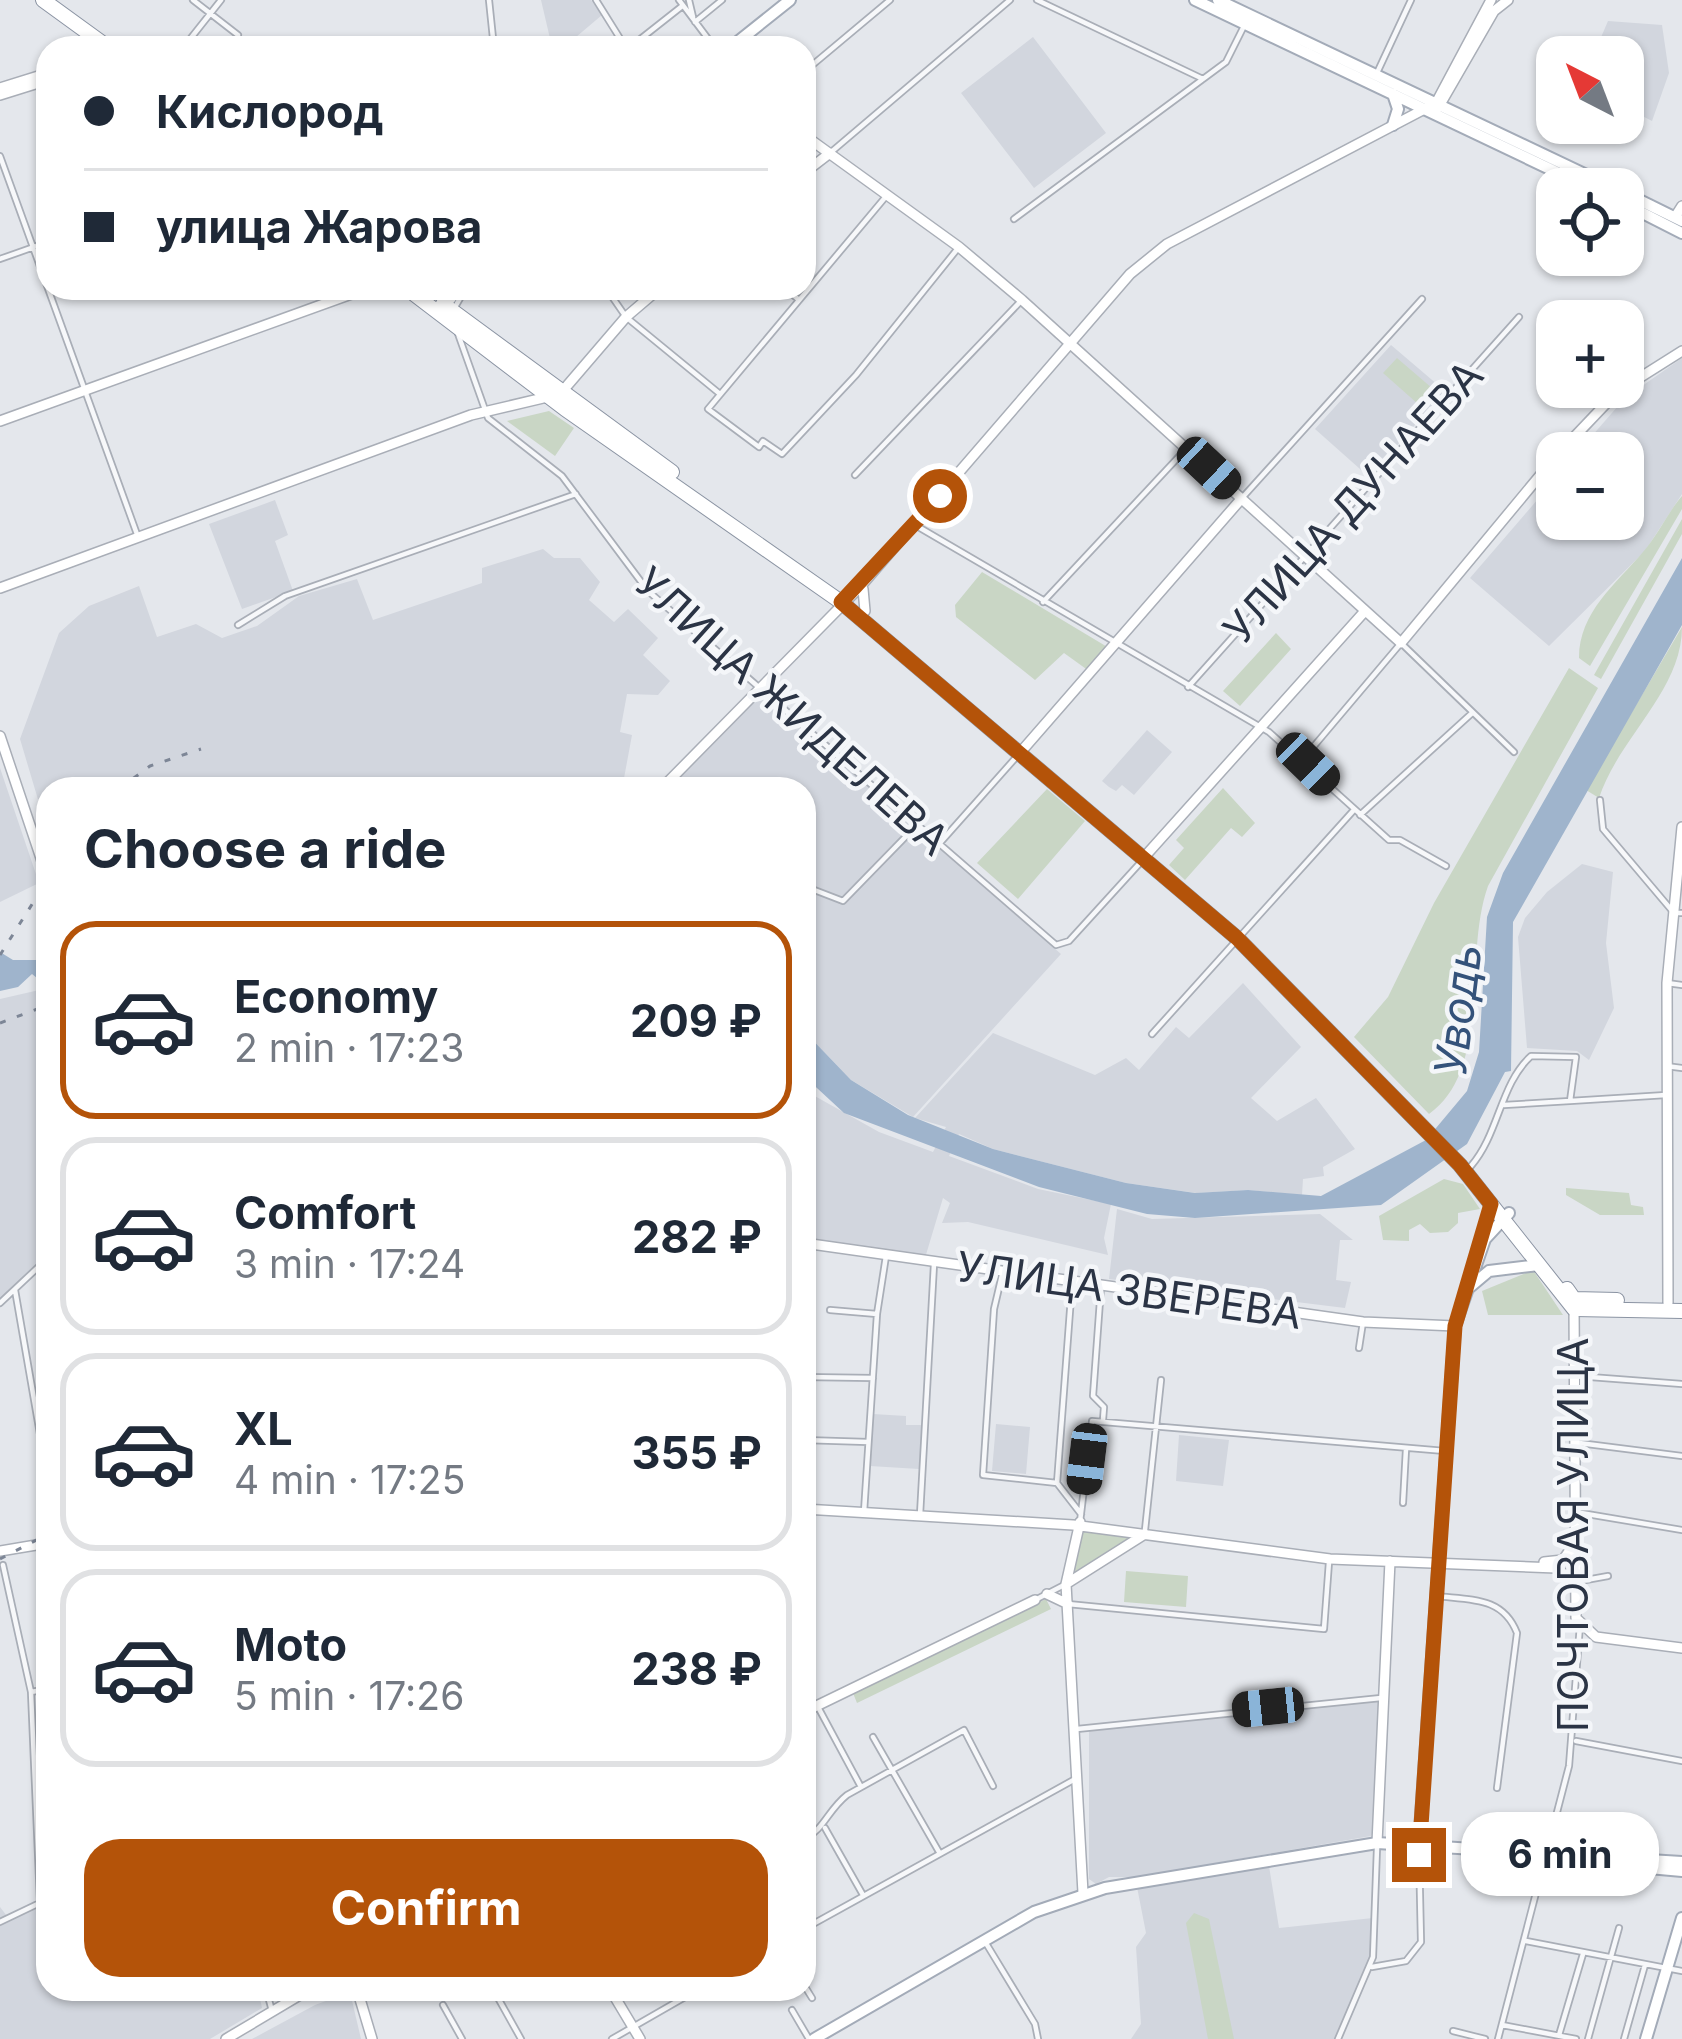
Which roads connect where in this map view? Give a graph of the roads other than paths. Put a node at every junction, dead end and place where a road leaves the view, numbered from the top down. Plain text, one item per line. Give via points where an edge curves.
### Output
1 (32, 0) edge
2 (43, 0) edge
3 (193, 0) edge
4 (221, 0) edge
5 (489, 0) edge
6 (596, 0) edge
7 (689, 0) edge
8 (722, 0) edge
9 (780, 0) edge
10 (790, 0) edge
11 (890, 0) edge
12 (1010, 0) edge
13 (1037, 0) edge
14 (1195, 0) edge
15 (1218, 0) edge
16 (1411, 0) edge
17 (1491, 0) edge
18 (1508, 0) edge
19 (680, 3) edge
20 (210, 13) junction
21 (695, 22) junction
22 (1245, 24) junction
23 (238, 35) dead end
24 (81, 36) edge
25 (92, 36) edge
26 (192, 36) edge
27 (493, 36) edge
28 (619, 36) edge
29 (641, 36) edge
30 (710, 36) edge
31 (736, 36) edge
32 (739, 36) edge
33 (1295, 42) junction
34 (816, 62) edge
35 (1376, 75) junction
36 (1203, 79) junction
37 (36, 80) edge
38 (0, 92) edge
39 (1393, 94) junction
40 (1433, 107) junction
41 (1393, 125) junction
42 (816, 143) edge
43 (830, 153) junction
44 (0, 156) edge
45 (816, 164) edge
46 (1559, 168) edge
47 (888, 194) junction
48 (1644, 201) edge
49 (1644, 214) edge
50 (1680, 215) edge
51 (1014, 219) dead end
52 (1682, 233) edge
53 (36, 247) edge
54 (959, 247) junction
55 (33, 248) junction
56 (36, 256) edge
57 (0, 259) edge
58 (816, 280) edge
59 (1422, 299) dead end
60 (52, 300) edge
61 (335, 300) edge
62 (426, 300) edge
63 (434, 300) edge
64 (456, 300) edge
65 (614, 300) edge
66 (646, 300) edge
67 (799, 300) edge
68 (1022, 300) junction
69 (449, 314) junction
70 (626, 317) junction
71 (1519, 317) dead end
72 (1072, 344) junction
73 (1682, 351) edge
74 (84, 391) junction
75 (720, 394) junction
76 (554, 395) junction
77 (484, 411) junction
78 (0, 421) edge
79 (1579, 432) edge
80 (1187, 448) junction
81 (855, 475) dead end
82 (1536, 480) edge
83 (576, 494) junction
84 (1242, 498) junction
85 (916, 526) junction
86 (138, 537) junction
87 (1306, 556) junction
88 (0, 588) edge
89 (863, 589) junction
90 (844, 599) junction
91 (1043, 602) junction
92 (1365, 610) junction
93 (865, 611) junction
94 (238, 625) dead end
95 (1401, 643) junction
96 (1116, 645) junction
97 (1188, 686) junction
98 (762, 689) junction
99 (1473, 712) junction
100 (1261, 727) junction
101 (0, 736) edge
102 (1022, 750) junction
103 (1514, 752) dead end
104 (1303, 759) junction
105 (673, 777) edge
106 (1600, 800) dead end
107 (1357, 813) junction
108 (917, 825) junction
109 (1682, 827) edge
110 (36, 843) edge
111 (939, 844) junction
112 (1145, 856) junction
113 (1446, 866) dead end
114 (816, 891) edge
115 (1678, 913) edge
116 (1239, 935) junction
117 (1667, 983) junction
118 (1682, 985) edge
119 (1152, 1034) dead end
120 (1666, 1066) junction
121 (1682, 1068) edge
122 (1666, 1095) junction
123 (1570, 1101) junction
124 (1504, 1105) junction
125 (1667, 1148) junction
126 (1682, 1149) edge
127 (1466, 1164) junction
128 (1491, 1204) junction
129 (1506, 1216) junction
130 (816, 1246) edge
131 (886, 1256) junction
132 (1478, 1256) junction
133 (934, 1264) junction
134 (1543, 1267) junction
135 (36, 1270) edge
136 (1002, 1275) junction
137 (1072, 1284) junction
138 (1101, 1287) junction
139 (16, 1290) junction
140 (1462, 1301) junction
141 (0, 1303) edge
142 (1574, 1304) junction
143 (1677, 1306) edge
144 (830, 1310) dead end
145 (877, 1314) junction
146 (1363, 1322) junction
147 (1455, 1326) junction
148 (1359, 1348) dead end
149 (1572, 1375) junction
150 (816, 1377) edge
151 (873, 1378) junction
152 (1161, 1381) dead end
153 (1682, 1384) edge
154 (36, 1409) edge
155 (1103, 1422) junction
156 (1156, 1427) junction
157 (816, 1440) edge
158 (868, 1442) junction
159 (1573, 1443) junction
160 (1406, 1448) junction
161 (1444, 1451) junction
162 (1682, 1456) edge
163 (1057, 1483) junction
164 (1403, 1503) dead end
165 (816, 1509) edge
166 (864, 1512) junction
167 (1574, 1512) junction
168 (920, 1515) junction
169 (1078, 1522) junction
170 (1682, 1530) edge
171 (1145, 1532) junction
172 (1574, 1544) junction
173 (36, 1545) edge
174 (0, 1551) edge
175 (1330, 1559) junction
176 (1390, 1559) junction
177 (1436, 1561) junction
178 (3, 1565) dead end
179 (1607, 1576) dead end
180 (1575, 1582) junction
181 (1066, 1584) junction
182 (1047, 1594) junction
183 (1435, 1596) junction
184 (1035, 1600) joint
185 (1068, 1604) junction
186 (1580, 1625) junction
187 (1682, 1648) edge
188 (36, 1691) edge
189 (31, 1692) junction
190 (1384, 1701) junction
191 (818, 1706) joint
192 (1077, 1729) junction
193 (873, 1737) dead end
194 (1574, 1741) junction
195 (1682, 1761) edge
196 (892, 1770) junction
197 (36, 1772) edge
198 (1079, 1777) junction
199 (992, 1786) dead end
200 (861, 1787) junction
201 (1497, 1788) dead end
202 (825, 1828) junction
203 (816, 1833) edge
204 (1377, 1843) junction
205 (1419, 1845) junction
206 (938, 1852) junction
207 (1546, 1856) junction
208 (1682, 1862) edge
209 (1682, 1871) edge
210 (1083, 1893) junction
211 (862, 1895) junction
212 (36, 1904) edge
213 (1682, 1918) edge
214 (0, 1922) edge
215 (816, 1922) edge
216 (1619, 1928) dead end
217 (984, 1940) junction
218 (1526, 1941) junction
219 (1583, 1952) junction
220 (1614, 1958) junction
221 (1645, 1965) junction
222 (1370, 1967) junction
223 (1667, 1970) junction
224 (1682, 1971) edge
225 (269, 2001) edge
226 (290, 2001) edge
227 (361, 2001) edge
228 (500, 2001) edge
229 (617, 2001) edge
230 (678, 2001) edge
231 (443, 2005) dead end
232 (791, 2010) dead end
233 (272, 2012) junction
234 (1502, 2025) junction
235 (633, 2027) junction
236 (1454, 2031) dead end
237 (1559, 2035) junction
238 (1338, 2037) edge
239 (226, 2039) edge
240 (372, 2039) edge
241 (462, 2039) edge
242 (521, 2039) edge
243 (612, 2039) edge
244 (640, 2039) edge
245 (811, 2039) edge
246 (1037, 2039) edge
247 (1347, 2039) edge
248 (1484, 2039) edge
249 (1498, 2039) edge
250 (1576, 2039) edge
251 (1588, 2039) edge
252 (1624, 2039) edge
253 (1646, 2039) edge

1 - 24 highway
2 - 25 highway
3 - 20 street
4 - 20 street
5 - 27 street
6 - 28 street
7 - 21 street
8 - 21 street
9 - 31 main road
10 - 32 main road
11 - 34 street
12 - 43 street
13 - 36 street
14 - 22 main road
15 - 33 main road
16 - 35 street
17 - 40 main road
18 - 40 main road via 1493,10
19 - 21 street
19 - 29 street
20 - 23 street
20 - 26 street
21 - 30 street
22 - 33 main road
22 - 36 street via 1226,62
33 - 35 main road
33 - 39 main road
35 - 40 main road
36 - 51 street
37 - 38 main road
39 - 40 main road
39 - 41 main road
40 - 41 main road
40 - 46 main road
40 - 72 main road via 1170,248
41 - 72 main road via 1153,253
42 - 43 main road
43 - 45 main road
43 - 47 main road
44 - 55 street
47 - 54 main road
47 - 58 street
48 - 50 main road
49 - 52 main road
53 - 55 street
54 - 68 main road
54 - 75 street via 782,454 707,409
55 - 56 street
55 - 57 street
59 - 84 street
60 - 74 street
61 - 74 main road
62 - 69 highway
63 - 69 highway
64 - 69 main road
65 - 70 street
66 - 70 main road
67 - 75 street
68 - 72 main road
68 - 81 street
69 - 76 highway
69 - 77 street
70 - 75 street
70 - 76 main road
71 - 87 street, УЛИЦА ДУНАЕВА
72 - 80 main road
72 - 85 main road
73 - 79 main road via 1617,392
74 - 78 main road
74 - 86 street
76 - 77 main road
76 - 90 highway
77 - 83 street, УЛИЦА ЖИДЕЛЕВА
77 - 86 main road
80 - 84 main road
80 - 91 street
82 - 95 main road
83 - 94 street via 285,596
83 - 98 street, УЛИЦА ЖИДЕЛЕВА via 649,591
84 - 87 main road
84 - 96 main road
85 - 89 main road
85 - 90 main road
85 - 91 street
86 - 88 main road
87 - 92 main road
87 - 97 street, УЛИЦА ДУНАЕВА
89 - 90 main road
89 - 93 main road
90 - 93 highway
90 - 98 main road
90 - 102 highway
91 - 96 street
92 - 95 main road
92 - 100 main road
93 - 102 highway
95 - 99 street
95 - 104 street
96 - 97 street
96 - 102 main road
97 - 100 street
98 - 105 main road
98 - 108 street, УЛИЦА ЖИДЕЛЕВА
99 - 103 street
99 - 107 street
100 - 104 street
100 - 112 main road
101 - 110 main road
102 - 111 street
102 - 112 highway
104 - 107 street
106 - 115 street via 1604,829
107 - 113 street via 1389,840
107 - 116 street
108 - 111 street, УЛИЦА ЖИДЕЛЕВА
108 - 114 street via 843,901
109 - 115 main road
111 - 112 street, УЛИЦА ЖИДЕЛЕВА via 1056,945
112 - 116 highway
115 - 117 main road
116 - 119 street
116 - 127 highway
117 - 118 street
117 - 120 main road
120 - 121 street
120 - 122 main road
122 - 123 street
122 - 125 main road
123 - 124 street
123 - 124 street via 1576,1057 1531,1056 1516,1069
124 - 127 street
125 - 126 street
125 - 143 main road
127 - 128 highway
127 - 129 highway
128 - 129 highway
128 - 132 main road
129 - 132 main road
129 - 134 highway
129 - 142 highway
130 - 131 main road, УЛИЦА ЗВЕРЕВА
131 - 133 main road, УЛИЦА ЗВЕРЕВА
131 - 145 street
132 - 140 main road
133 - 136 main road, УЛИЦА ЗВЕРЕВА
133 - 168 street
134 - 140 main road via 1489,1271
134 - 142 highway
135 - 139 street
136 - 137 main road, УЛИЦА ЗВЕРЕВА
136 - 163 street via 982,1475
137 - 138 main road, УЛИЦА ЗВЕРЕВА
137 - 163 street
138 - 146 main road, УЛИЦА ЗВЕРЕВА
138 - 155 street via 1094,1396
139 - 141 street
139 - 154 street
140 - 147 main road
142 - 143 highway
142 - 149 main road, ПОЧТОВАЯ УЛИЦА
144 - 145 street
145 - 151 street
146 - 147 main road, УЛИЦА ЗВЕРЕВА
146 - 148 street
147 - 161 main road
149 - 153 street
149 - 159 main road, ПОЧТОВАЯ УЛИЦА
150 - 151 street
151 - 158 street
152 - 156 street
155 - 156 street
155 - 169 street via 1092,1421
156 - 160 street
156 - 171 street
157 - 158 street
158 - 166 street
159 - 162 street
159 - 167 main road, ПОЧТОВАЯ УЛИЦА
160 - 161 street
160 - 164 street
161 - 177 main road
163 - 169 street
165 - 166 main road
166 - 168 main road
167 - 170 street
167 - 172 main road, ПОЧТОВАЯ УЛИЦА
168 - 169 main road
169 - 171 main road
169 - 181 main road
171 - 175 main road
171 - 176 main road
171 - 181 main road
172 - 177 main road via 1554,1562
172 - 180 main road, ПОЧТОВАЯ УЛИЦА
173 - 174 main road
175 - 176 main road
175 - 185 street via 1324,1628
176 - 177 main road
176 - 190 main road
177 - 180 main road via 1559,1569
177 - 183 main road
178 - 189 street
179 - 180 street
180 - 186 main road, ПОЧТОВАЯ УЛИЦА
181 - 182 street
181 - 185 main road
182 - 184 street
182 - 185 main road
183 - 201 street via 1490,1602 1517,1633
183 - 205 main road
184 - 191 main road
185 - 192 main road
186 - 187 main road via 1596,1636
186 - 194 street, ПОЧТОВАЯ УЛИЦА
188 - 189 street
189 - 197 street
190 - 192 street
190 - 204 main road
191 - 200 street
192 - 198 main road
193 - 196 street
194 - 195 street
194 - 207 street, ПОЧТОВАЯ УЛИЦА
196 - 199 street via 964,1730
196 - 200 street
196 - 206 street
198 - 206 street
198 - 210 main road
200 - 202 street via 835,1804
202 - 203 street
202 - 211 street
204 - 205 main road
204 - 210 main road
204 - 222 street
205 - 207 main road
205 - 222 street via 1421,1942 1406,1961
206 - 211 street
207 - 208 main road
207 - 209 main road
207 - 218 street, ПОЧТОВАЯ УЛИЦА
210 - 217 main road
211 - 215 street
212 - 214 street
213 - 223 main road
216 - 220 street
217 - 245 main road
217 - 246 street
218 - 219 street
218 - 234 street, ПОЧТОВАЯ УЛИЦА
219 - 220 street
219 - 237 street
220 - 221 street
220 - 251 street
221 - 223 street
221 - 252 street
222 - 238 street
223 - 224 street
223 - 253 main road
225 - 233 street
226 - 233 main road
227 - 240 main road
228 - 242 street
229 - 235 main road
230 - 235 street
231 - 241 street
232 - 245 street
233 - 239 main road
234 - 237 street
234 - 249 street, ПОЧТОВАЯ УЛИЦА
235 - 243 street
235 - 244 main road
236 - 248 street
237 - 250 street
238 - 247 street

